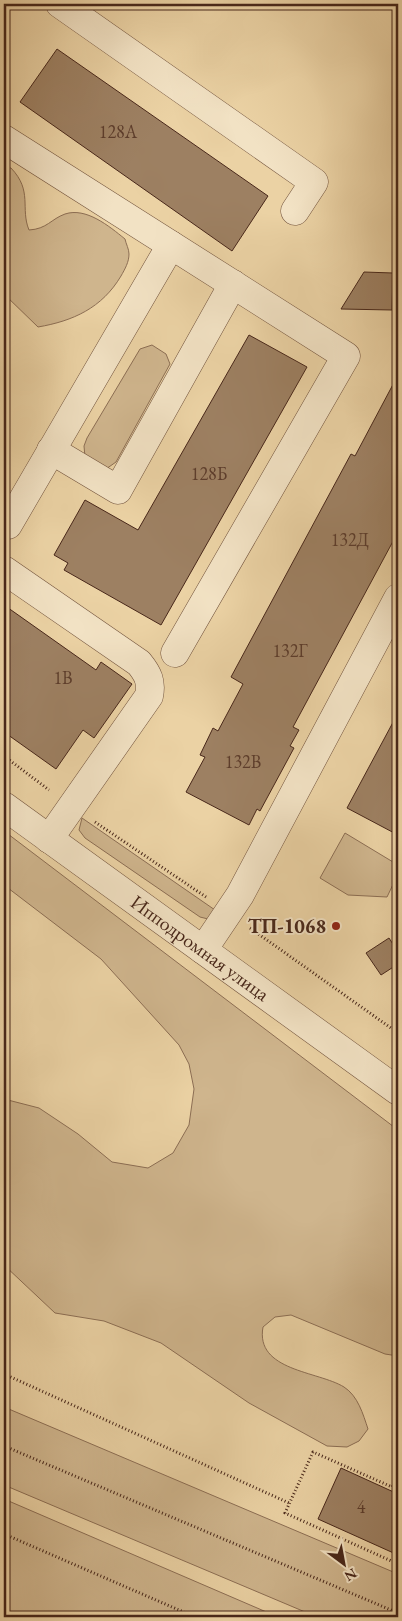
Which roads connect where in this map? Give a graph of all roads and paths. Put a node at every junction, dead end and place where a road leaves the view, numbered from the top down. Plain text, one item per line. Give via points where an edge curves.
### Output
1 (60, 4) edge
2 (4, 139) edge
3 (295, 210) dead end
4 (171, 244) junction
5 (233, 284) junction
6 (51, 450) junction
7 (8, 525) dead end
8 (4, 570) edge
9 (398, 598) edge
10 (175, 653) dead end
11 (4, 756) edge
12 (4, 806) edge
13 (72, 806) junction
14 (49, 838) junction
15 (228, 912) junction
16 (203, 950) junction
17 (398, 1033) edge
18 (398, 1091) edge
19 (4, 1374) edge
20 (4, 1446) edge
21 (398, 1473) edge
22 (289, 1503) junction
23 (4, 1534) edge
24 (398, 1564) edge
25 (398, 1613) edge
26 (195, 1617) edge

1 - 3 street via 314,182
2 - 4 street
4 - 5 street
4 - 6 street
5 - 6 street via 118,490
5 - 10 street via 346,356
6 - 7 street
8 - 13 street via 139,663 148,674 149,696
9 - 15 street via 245,886
11 - 13 path
12 - 14 street, Ипподромная улица
13 - 14 street
13 - 15 path
14 - 16 street, Ипподромная улица
15 - 16 street
15 - 17 path
16 - 18 street, Ипподромная улица
19 - 22 path
20 - 25 path
21 - 22 path via 392,1487 313,1452
22 - 24 path via 284,1513
23 - 26 path

